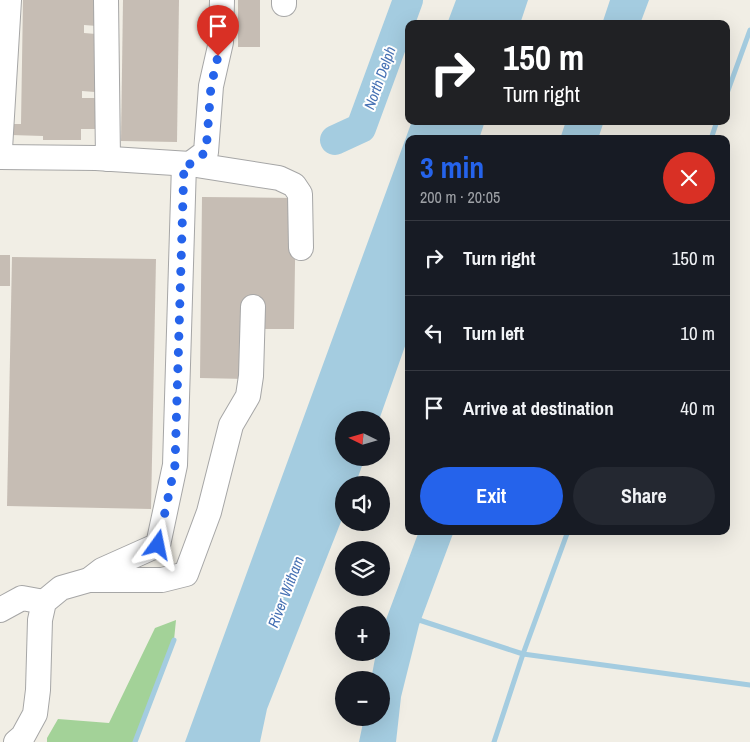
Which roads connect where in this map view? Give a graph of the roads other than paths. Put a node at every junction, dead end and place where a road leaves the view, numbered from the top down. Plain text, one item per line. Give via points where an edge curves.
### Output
1 (9, 0) edge
2 (106, 0) edge
3 (222, 0) edge
4 (0, 149) edge
5 (0, 157) edge
6 (108, 159) junction
7 (187, 164) junction
8 (301, 248) dead end
9 (253, 307) dead end
10 (89, 580) junction
11 (44, 602) junction
12 (0, 610) edge
13 (16, 742) edge

1 - 4 lane
2 - 6 lane
3 - 7 lane via 221,42 211,86 206,152
5 - 6 lane
6 - 7 lane
7 - 8 lane via 279,178 294,185 300,194
7 - 10 lane via 175,465 158,545 102,570
9 - 10 lane via 248,396 231,425 208,512 186,574 162,580
10 - 11 lane via 61,588
11 - 12 lane via 22,598
11 - 13 lane via 40,620 35,714

